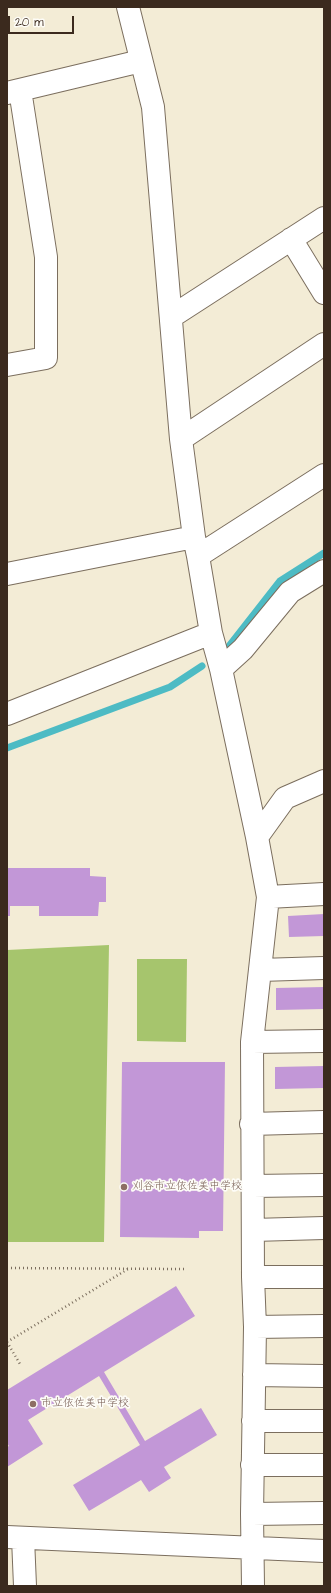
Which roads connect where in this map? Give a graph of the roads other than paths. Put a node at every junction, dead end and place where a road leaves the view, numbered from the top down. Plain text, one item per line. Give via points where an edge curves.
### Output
1 (128, 7) edge
2 (141, 61) junction
3 (13, 92) edge
4 (324, 218) edge
5 (291, 239) junction
6 (324, 293) edge
7 (171, 317) junction
8 (324, 344) edge
9 (7, 365) edge
10 (181, 439) junction
11 (324, 475) edge
12 (196, 546) junction
13 (324, 571) edge
14 (7, 574) edge
15 (211, 633) junction
16 (221, 669) junction
17 (7, 714) edge
18 (324, 781) edge
19 (257, 837) junction
20 (324, 894) edge
21 (268, 897) junction
22 (324, 968) edge
23 (260, 970) junction
24 (324, 1041) edge
25 (252, 1042) junction
26 (324, 1122) edge
27 (251, 1124) junction
28 (324, 1185) edge
29 (253, 1186) junction
30 (324, 1228) edge
31 (253, 1230) junction
32 (253, 1276) junction
33 (324, 1277) edge
34 (324, 1326) edge
35 (255, 1327) junction
36 (254, 1375) junction
37 (324, 1376) edge
38 (253, 1421) junction
39 (324, 1421) edge
40 (252, 1465) junction
41 (324, 1465) edge
42 (324, 1513) edge
43 (252, 1514) junction
44 (15, 1537) edge
45 (252, 1547) junction
46 (324, 1551) edge
47 (25, 1586) edge
48 (253, 1586) edge

1 - 2 street
2 - 3 street
2 - 7 street via 153,107
3 - 9 street via 46,257 46,358
4 - 5 street
5 - 6 street
5 - 7 street
7 - 10 street
8 - 10 street
10 - 12 street
11 - 12 street
12 - 14 street
12 - 15 street
13 - 16 street via 290,592 243,649
15 - 16 street
15 - 17 street
16 - 19 street
18 - 19 street via 284,798
19 - 21 street
20 - 21 street
21 - 23 street
22 - 23 street
23 - 25 street
24 - 25 street
25 - 27 street
26 - 27 street
27 - 29 street
28 - 29 street
29 - 31 street
30 - 31 street
31 - 32 street
32 - 33 street
32 - 35 street
34 - 35 street
35 - 36 street
36 - 37 street
36 - 38 street
38 - 39 street
38 - 40 street
40 - 41 street
40 - 43 street
42 - 43 street
43 - 45 street
44 - 45 street
44 - 47 street
45 - 46 street
45 - 48 street

